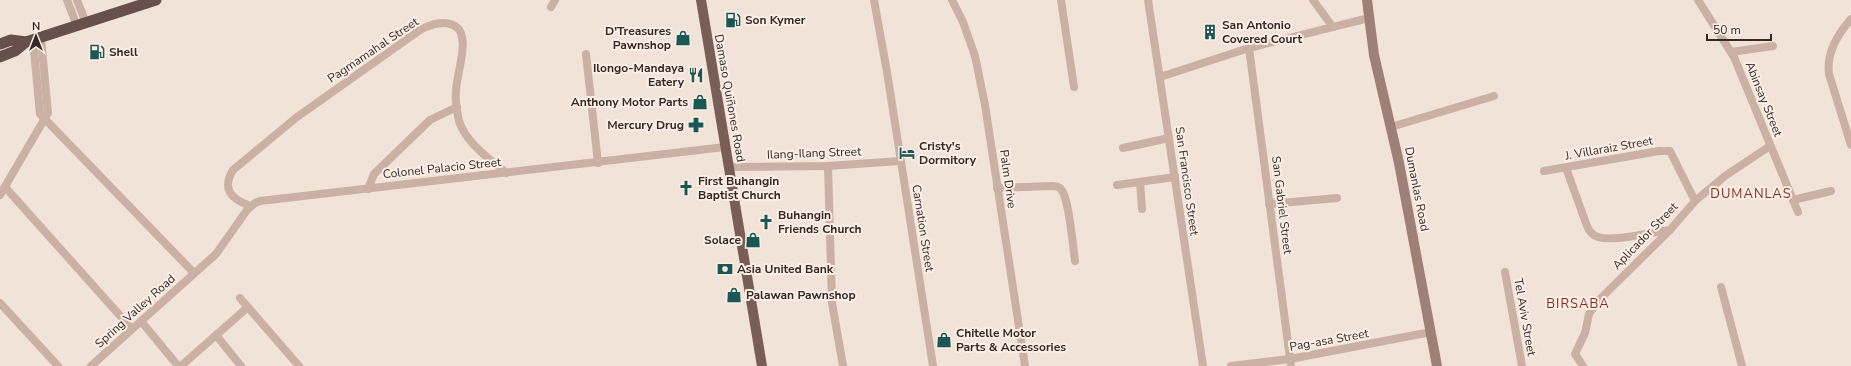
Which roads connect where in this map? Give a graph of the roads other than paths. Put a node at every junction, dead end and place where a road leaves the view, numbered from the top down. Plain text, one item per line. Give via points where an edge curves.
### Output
1 (67, 0) edge
2 (77, 0) edge
3 (156, 0) edge
4 (701, 0) edge
5 (874, 0) edge
6 (952, 0) edge
7 (1061, 0) edge
8 (1148, 0) edge
9 (1313, 0) edge
10 (1367, 0) edge
11 (1698, 0) edge
12 (1369, 18) junction
13 (1851, 19) edge
14 (81, 25) junction
15 (1332, 26) junction
16 (33, 40) junction
17 (0, 44) edge
18 (1772, 46) dead end
19 (1249, 48) junction
20 (1731, 52) junction
21 (586, 54) dead end
22 (0, 56) edge
23 (1160, 78) junction
24 (1074, 87) dead end
25 (1494, 96) dead end
26 (457, 107) junction
27 (45, 119) junction
28 (1391, 127) junction
29 (1169, 138) junction
30 (1851, 144) edge
31 (1770, 146) junction
32 (725, 147) junction
33 (1123, 148) dead end
34 (900, 161) junction
35 (598, 163) junction
36 (828, 166) junction
37 (729, 167) junction
38 (1566, 168) junction
39 (1544, 171) dead end
40 (506, 174) junction
41 (1174, 177) junction
42 (1140, 182) junction
43 (1117, 185) dead end
44 (5, 187) junction
45 (997, 188) junction
46 (368, 189) junction
47 (1831, 191) dead end
48 (0, 195) edge
49 (1337, 198) dead end
50 (1793, 200) junction
51 (1695, 201) junction
52 (1269, 204) junction
53 (250, 206) junction
54 (1142, 209) dead end
55 (1798, 212) dead end
56 (1670, 230) junction
57 (1075, 261) dead end
58 (1505, 272) dead end
59 (194, 273) junction
60 (1721, 287) dead end
61 (240, 298) dead end
62 (0, 303) edge
63 (248, 307) junction
64 (141, 321) junction
65 (132, 329) junction
66 (1431, 332) junction
67 (216, 336) junction
68 (1290, 363) edge
69 (58, 366) edge
70 (91, 366) edge
71 (178, 366) edge
72 (181, 366) edge
73 (241, 366) edge
74 (298, 366) edge
75 (762, 366) edge
76 (843, 366) edge
77 (933, 366) edge
78 (1025, 366) edge
79 (1202, 366) edge
80 (1231, 366) edge
81 (1437, 366) edge
82 (1522, 366) edge
83 (1583, 366) edge
84 (1742, 366) edge

1 - 14 street
2 - 14 street
3 - 14 highway
4 - 32 main road, Damaso Quiñones Road
5 - 34 street, Carnation Street
6 - 45 street, Palm Drive via 975,56 986,105
7 - 24 street
8 - 23 street, San Francisco Street
9 - 15 street
10 - 12 main road, Dumanlas Road
11 - 20 street, Abinsay Street
12 - 15 street
12 - 28 main road, Dumanlas Road via 1374,55
13 - 30 street via 1832,48 1828,65
14 - 16 highway
15 - 19 street
16 - 17 highway via 10,40
16 - 22 highway via 15,51
16 - 27 street via 48,113
18 - 20 street
19 - 23 street
19 - 52 street, San Gabriel Street
20 - 31 street, Abinsay Street
21 - 35 street
23 - 29 street, San Francisco Street
25 - 28 street
26 - 40 street, Pagmamahal Street via 460,122 472,142
26 - 46 street via 430,120 374,174
26 - 53 street, Pagmamahal Street via 456,90 462,37 456,26 435,24 420,30 337,88 233,170 229,177 229,190 236,200
27 - 44 street
27 - 59 street
28 - 66 main road, Dumanlas Road
29 - 33 street
29 - 41 street, San Francisco Street
31 - 50 street, Abinsay Street
31 - 51 street, Aplicador Street via 1725,176
32 - 35 street, Colonel Palacio Street
32 - 37 main road, Damaso Quiñones Road
34 - 36 street, Ilang-Ilang Street
34 - 77 street, Carnation Street
35 - 40 street, Colonel Palacio Street
36 - 37 street, Ilang-Ilang Street
36 - 76 street via 832,303
37 - 75 main road, Damaso Quiñones Road
38 - 39 street, J. Villaraiz Street
38 - 51 street, J. Villaraiz Street via 1670,151
38 - 56 street via 1590,233 1596,237 1611,238
40 - 46 street, Colonel Palacio Street
41 - 42 street
41 - 79 street, San Francisco Street
42 - 43 street
42 - 54 street
44 - 48 street
44 - 65 street
45 - 57 street via 1058,186 1062,190 1066,205
45 - 78 street, Palm Drive
46 - 53 street, Colonel Palacio Street via 260,201
47 - 50 street
49 - 52 street
50 - 55 street, Abinsay Street
51 - 56 street, Aplicador Street
52 - 68 street, San Gabriel Street
53 - 59 street via 222,247
56 - 83 street, Aplicador Street via 1592,308 1585,333 1575,354
58 - 82 street, Tel Aviv Street
59 - 64 street, Spring Valley Road
60 - 84 street
61 - 63 street
62 - 69 street
63 - 67 street
63 - 74 street
64 - 65 street, Spring Valley Road
64 - 71 street
65 - 70 street, Spring Valley Road
66 - 68 street, Pag-asa Street
66 - 81 main road, Dumanlas Road
67 - 72 street
67 - 73 street
68 - 80 street, Pag-asa Street

